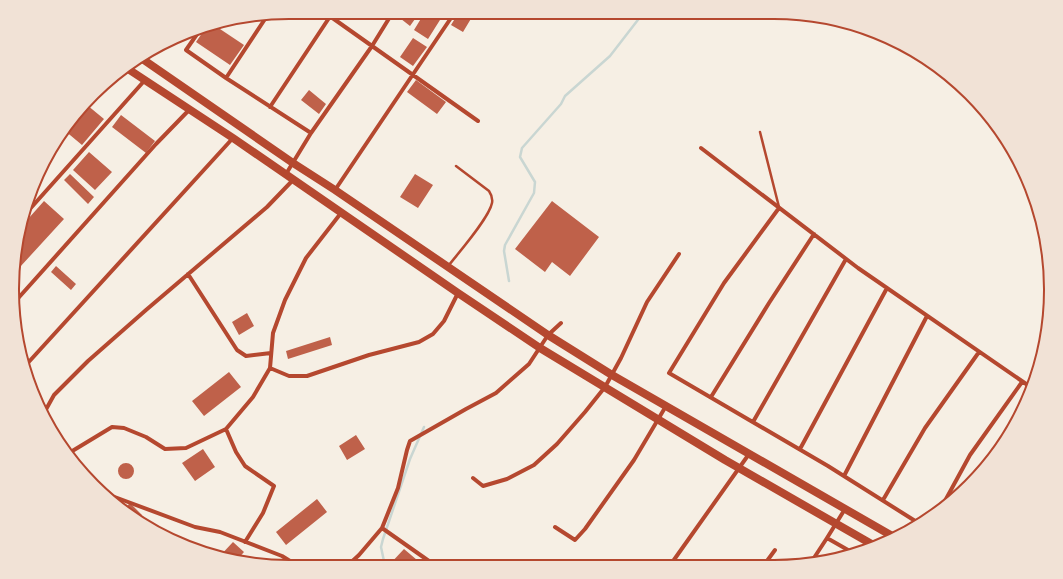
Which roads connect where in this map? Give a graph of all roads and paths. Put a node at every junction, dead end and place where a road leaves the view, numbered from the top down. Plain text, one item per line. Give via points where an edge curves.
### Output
1 (328, 19) edge
2 (334, 19) edge
3 (389, 19) edge
4 (450, 19) edge
5 (264, 20) edge
6 (195, 36) edge
7 (372, 46) junction
8 (145, 61) edge
9 (131, 71) edge
10 (413, 75) junction
11 (226, 78) junction
12 (145, 80) junction
13 (270, 107) junction
14 (190, 109) junction
15 (478, 121) dead end
16 (760, 132) dead end
17 (311, 133) junction
18 (233, 138) junction
19 (701, 148) dead end
20 (292, 163) junction
21 (456, 166) dead end
22 (286, 174) junction
23 (293, 180) junction
24 (335, 190) junction
25 (32, 207) edge
26 (779, 208) junction
27 (341, 213) junction
28 (814, 234) junction
29 (679, 254) dead end
30 (846, 259) junction
31 (447, 267) junction
32 (188, 274) junction
33 (886, 288) junction
34 (458, 293) junction
35 (19, 297) edge
36 (928, 316) junction
37 (561, 323) dead end
38 (548, 335) junction
39 (540, 348) junction
40 (979, 352) junction
41 (271, 354) junction
42 (29, 362) edge
43 (270, 368) junction
44 (612, 375) junction
45 (1022, 382) junction
46 (1026, 385) edge
47 (605, 387) junction
48 (711, 398) junction
49 (666, 406) junction
50 (47, 408) edge
51 (658, 420) junction
52 (753, 422) junction
53 (226, 429) junction
54 (800, 449) junction
55 (72, 450) edge
56 (749, 453) junction
57 (739, 468) junction
58 (844, 476) junction
59 (473, 478) dead end
60 (947, 497) edge
61 (117, 498) edge
62 (883, 500) junction
63 (846, 509) junction
64 (914, 520) edge
65 (837, 524) junction
66 (555, 527) dead end
67 (383, 528) junction
68 (889, 534) edge
69 (827, 538) junction
70 (245, 542) junction
71 (869, 542) edge
72 (775, 550) dead end
73 (848, 550) edge
74 (815, 557) edge
75 (288, 560) edge
76 (354, 560) edge
77 (428, 560) edge
78 (673, 560) edge
79 (768, 560) edge

1 - 13 street
2 - 7 street
3 - 7 street
4 - 10 street
5 - 11 street
6 - 11 street via 186,50
7 - 10 street
7 - 17 street
8 - 20 main road
9 - 12 main road
10 - 15 street
10 - 24 street
11 - 13 street
12 - 14 main road
12 - 25 street
13 - 17 street
14 - 18 main road
14 - 35 street
16 - 26 lane
17 - 20 street
18 - 22 main road
18 - 42 street
19 - 26 street
20 - 22 street
20 - 24 main road
21 - 31 lane via 489,191 492,203 485,218
22 - 23 main road
23 - 27 main road
23 - 32 street via 267,207
24 - 31 main road
26 - 28 street
26 - 48 street via 724,283 669,373
27 - 34 main road
27 - 41 street via 306,258 285,300 273,333
28 - 30 street
28 - 48 street
29 - 44 street via 647,302
30 - 33 street
30 - 52 street
31 - 38 main road
32 - 41 street via 237,350 246,356
32 - 50 street via 88,361 54,395
33 - 36 street
33 - 54 street
34 - 39 main road
34 - 43 street via 444,321 433,334 419,342 369,355 308,376 289,376
36 - 40 street
36 - 58 street
37 - 38 street
38 - 39 street
38 - 44 main road
39 - 47 main road
39 - 67 street via 529,364 496,393 410,441 398,488
40 - 45 street
40 - 62 street via 925,428
41 - 43 street
43 - 53 street via 253,397
44 - 47 street
44 - 49 main road
45 - 46 street
45 - 60 street via 970,455
47 - 51 main road
47 - 59 street via 557,444 534,465 483,486
48 - 52 street
49 - 51 street
49 - 56 main road
51 - 57 main road
51 - 66 street via 634,460 575,540
52 - 54 street
53 - 55 street via 186,448 165,449 124,428 112,427
53 - 70 street via 245,466 274,486 264,513
54 - 58 street
56 - 57 street
56 - 63 main road
57 - 65 main road
57 - 78 street
58 - 62 street
61 - 70 street via 195,527 220,532
62 - 64 street
63 - 65 street
63 - 68 main road
65 - 69 street
65 - 71 main road
67 - 76 street
67 - 77 street
69 - 73 street
69 - 74 street
70 - 75 street
72 - 79 street

